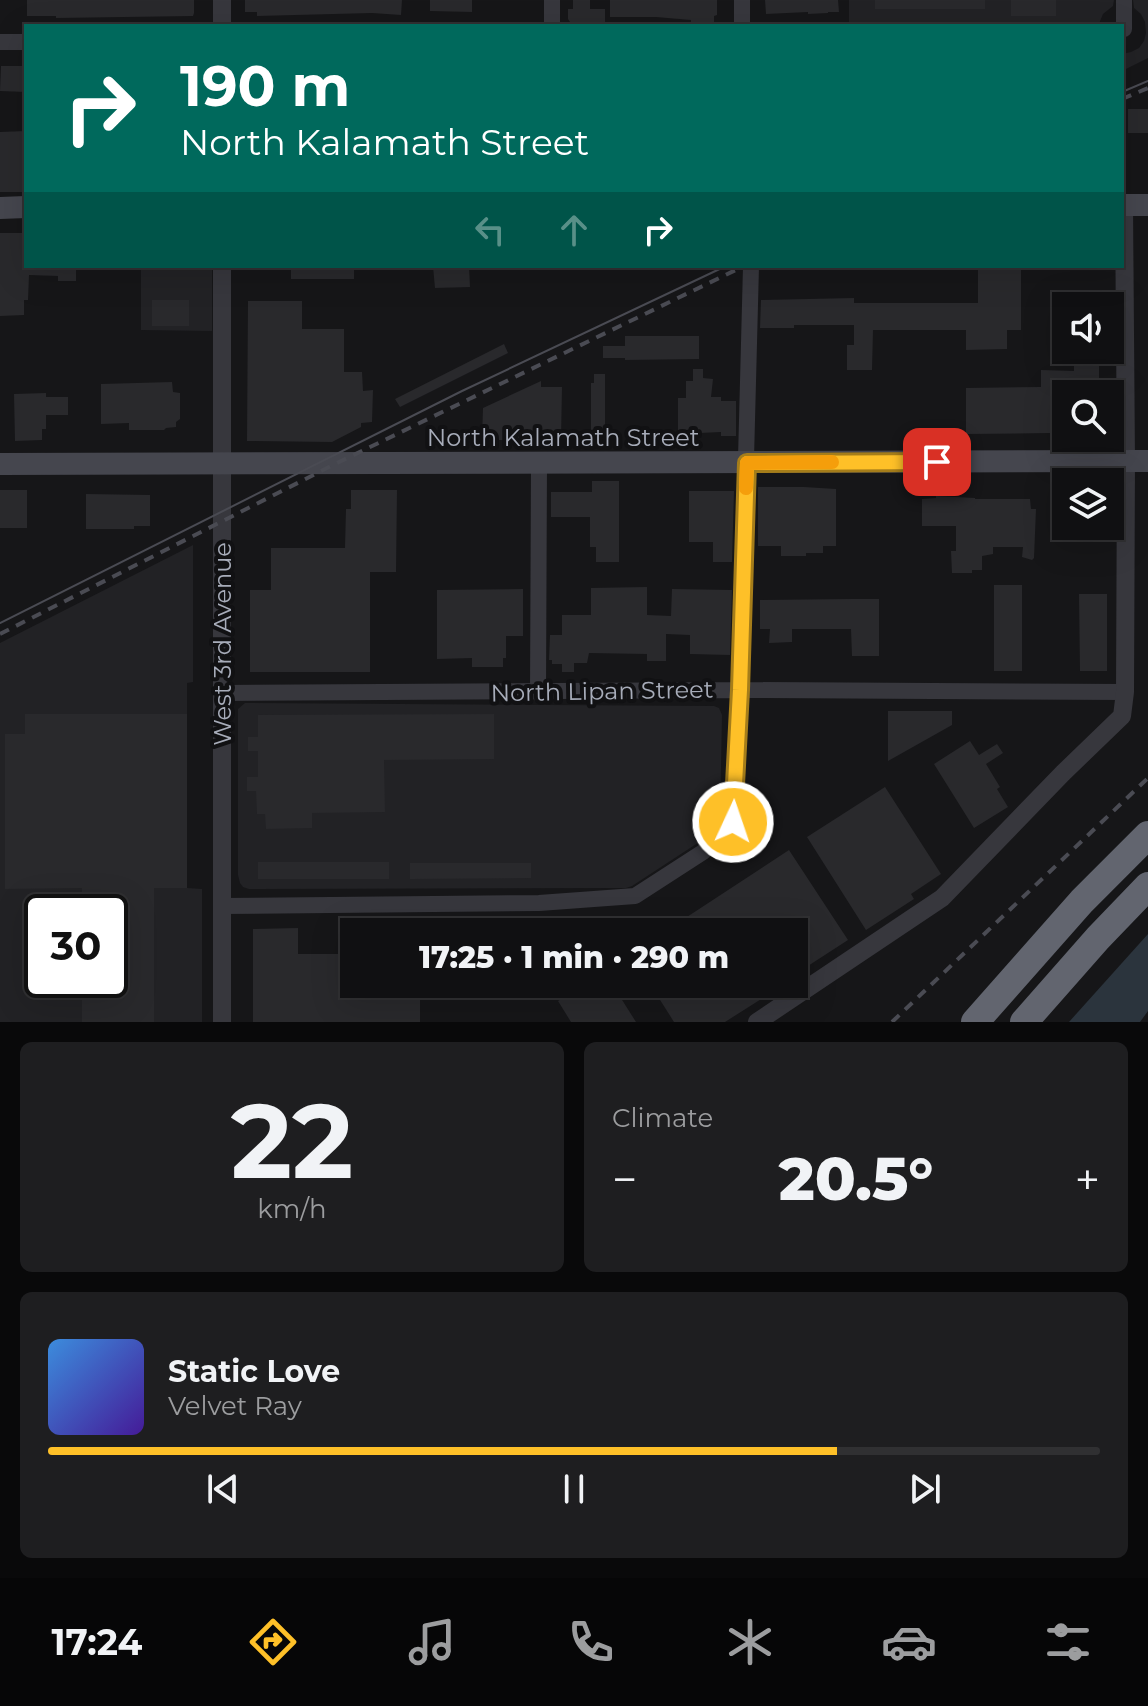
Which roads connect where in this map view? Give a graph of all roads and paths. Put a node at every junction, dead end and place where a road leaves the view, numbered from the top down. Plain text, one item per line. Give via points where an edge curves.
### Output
1 (222, 0) edge
2 (552, 0) edge
3 (742, 0) edge
4 (1124, 0) edge
5 (222, 24) edge
6 (552, 24) edge
7 (742, 24) edge
8 (1124, 29) edge
9 (0, 42) edge
10 (24, 42) edge
11 (1124, 205) edge
12 (1148, 205) edge
13 (24, 207) edge
14 (0, 208) edge
15 (1124, 223) edge
16 (222, 268) edge
17 (751, 268) edge
18 (1137, 461) edge
19 (747, 463) junction
20 (0, 464) edge
21 (222, 464) junction
22 (539, 464) junction
23 (740, 690) junction
24 (1125, 692) junction
25 (222, 693) junction
26 (538, 693) junction
27 (1148, 835) edge
28 (1140, 894) edge
29 (222, 906) junction
30 (222, 1022) edge
31 (757, 1022) edge
32 (975, 1022) edge
33 (1024, 1022) edge

1 - 5 street
2 - 6 street
3 - 7 street
4 - 8 street
9 - 10 street
11 - 12 main road
13 - 14 main road
15 - 18 street
16 - 21 street, West 3rd Avenue
17 - 19 street
18 - 19 main road, North Kalamath Street
18 - 24 street
19 - 22 main road, North Kalamath Street
19 - 23 street
20 - 21 main road, North Kalamath Street
21 - 22 main road, North Kalamath Street
21 - 25 street, West 3rd Avenue
22 - 26 street
23 - 24 street, North Lipan Street
23 - 26 street, North Lipan Street
23 - 29 street via 733,822 703,852 635,896 539,903
24 - 31 street via 1122,716 942,898
25 - 26 street, North Lipan Street
25 - 29 street, West 3rd Avenue
27 - 32 highway
28 - 33 highway
29 - 30 street, West 3rd Avenue

